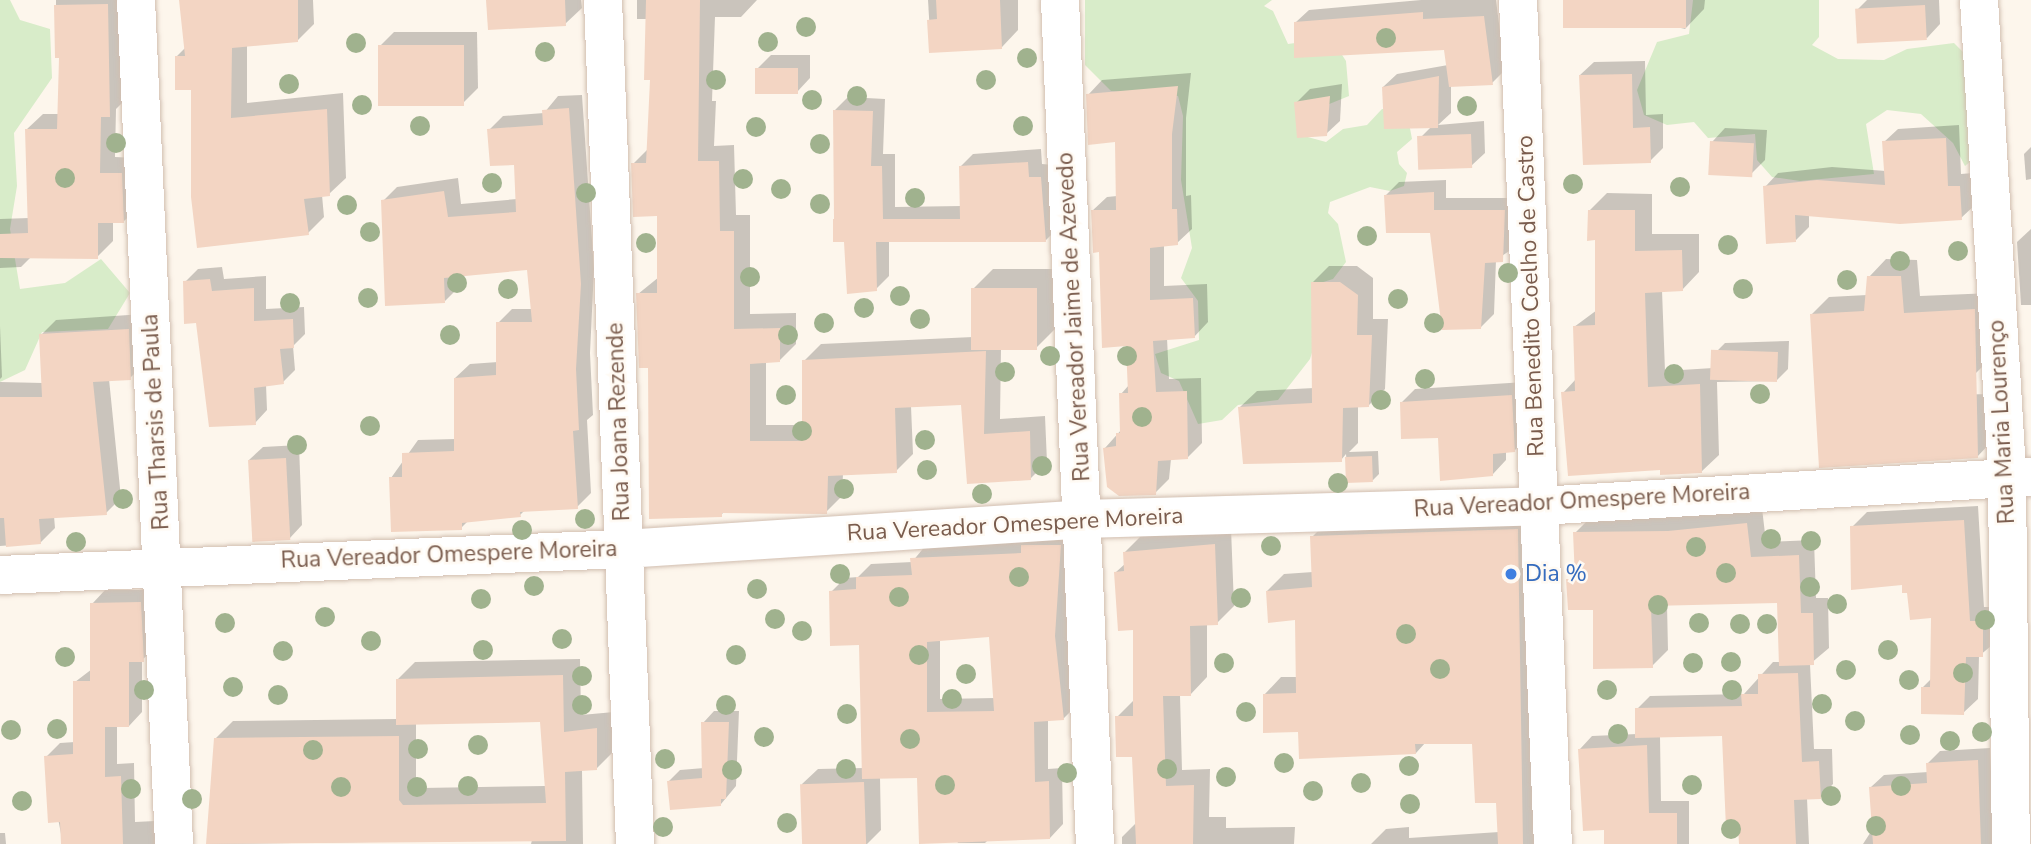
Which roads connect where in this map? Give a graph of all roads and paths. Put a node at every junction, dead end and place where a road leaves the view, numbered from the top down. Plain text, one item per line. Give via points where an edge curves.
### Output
1 (136, 0) edge
2 (603, 0) edge
3 (1060, 0) edge
4 (1518, 0) edge
5 (1979, 0) edge
6 (2019, 478) edge
7 (1539, 506) junction
8 (1084, 519) junction
9 (624, 549) junction
10 (162, 565) junction
11 (0, 575) edge
12 (174, 844) edge
13 (635, 844) edge
14 (1095, 844) edge
15 (1553, 844) edge
16 (2011, 844) edge

1 - 10 street, Rua Tharsis de Paula
2 - 9 street, Rua Joana Rezende
3 - 8 street, Rua Vereador Jaime de Azevedo
4 - 7 street, Rua Benedito Coelho de Castro
5 - 6 street, Rua Maria Lourenço
6 - 7 street, Rua Vereador Omespere Moreira
6 - 16 street, Rua Maria Lourenço
7 - 8 street, Rua Vereador Omespere Moreira
7 - 15 street, Rua Benedito Coelho de Castro
8 - 9 street, Rua Vereador Omespere Moreira
8 - 14 street, Rua Vereador Jaime de Azevedo
9 - 10 street, Rua Vereador Omespere Moreira
9 - 13 street, Rua Joana Rezende
10 - 11 street, Rua Vereador Omespere Moreira
10 - 12 street, Rua Tharsis de Paula

